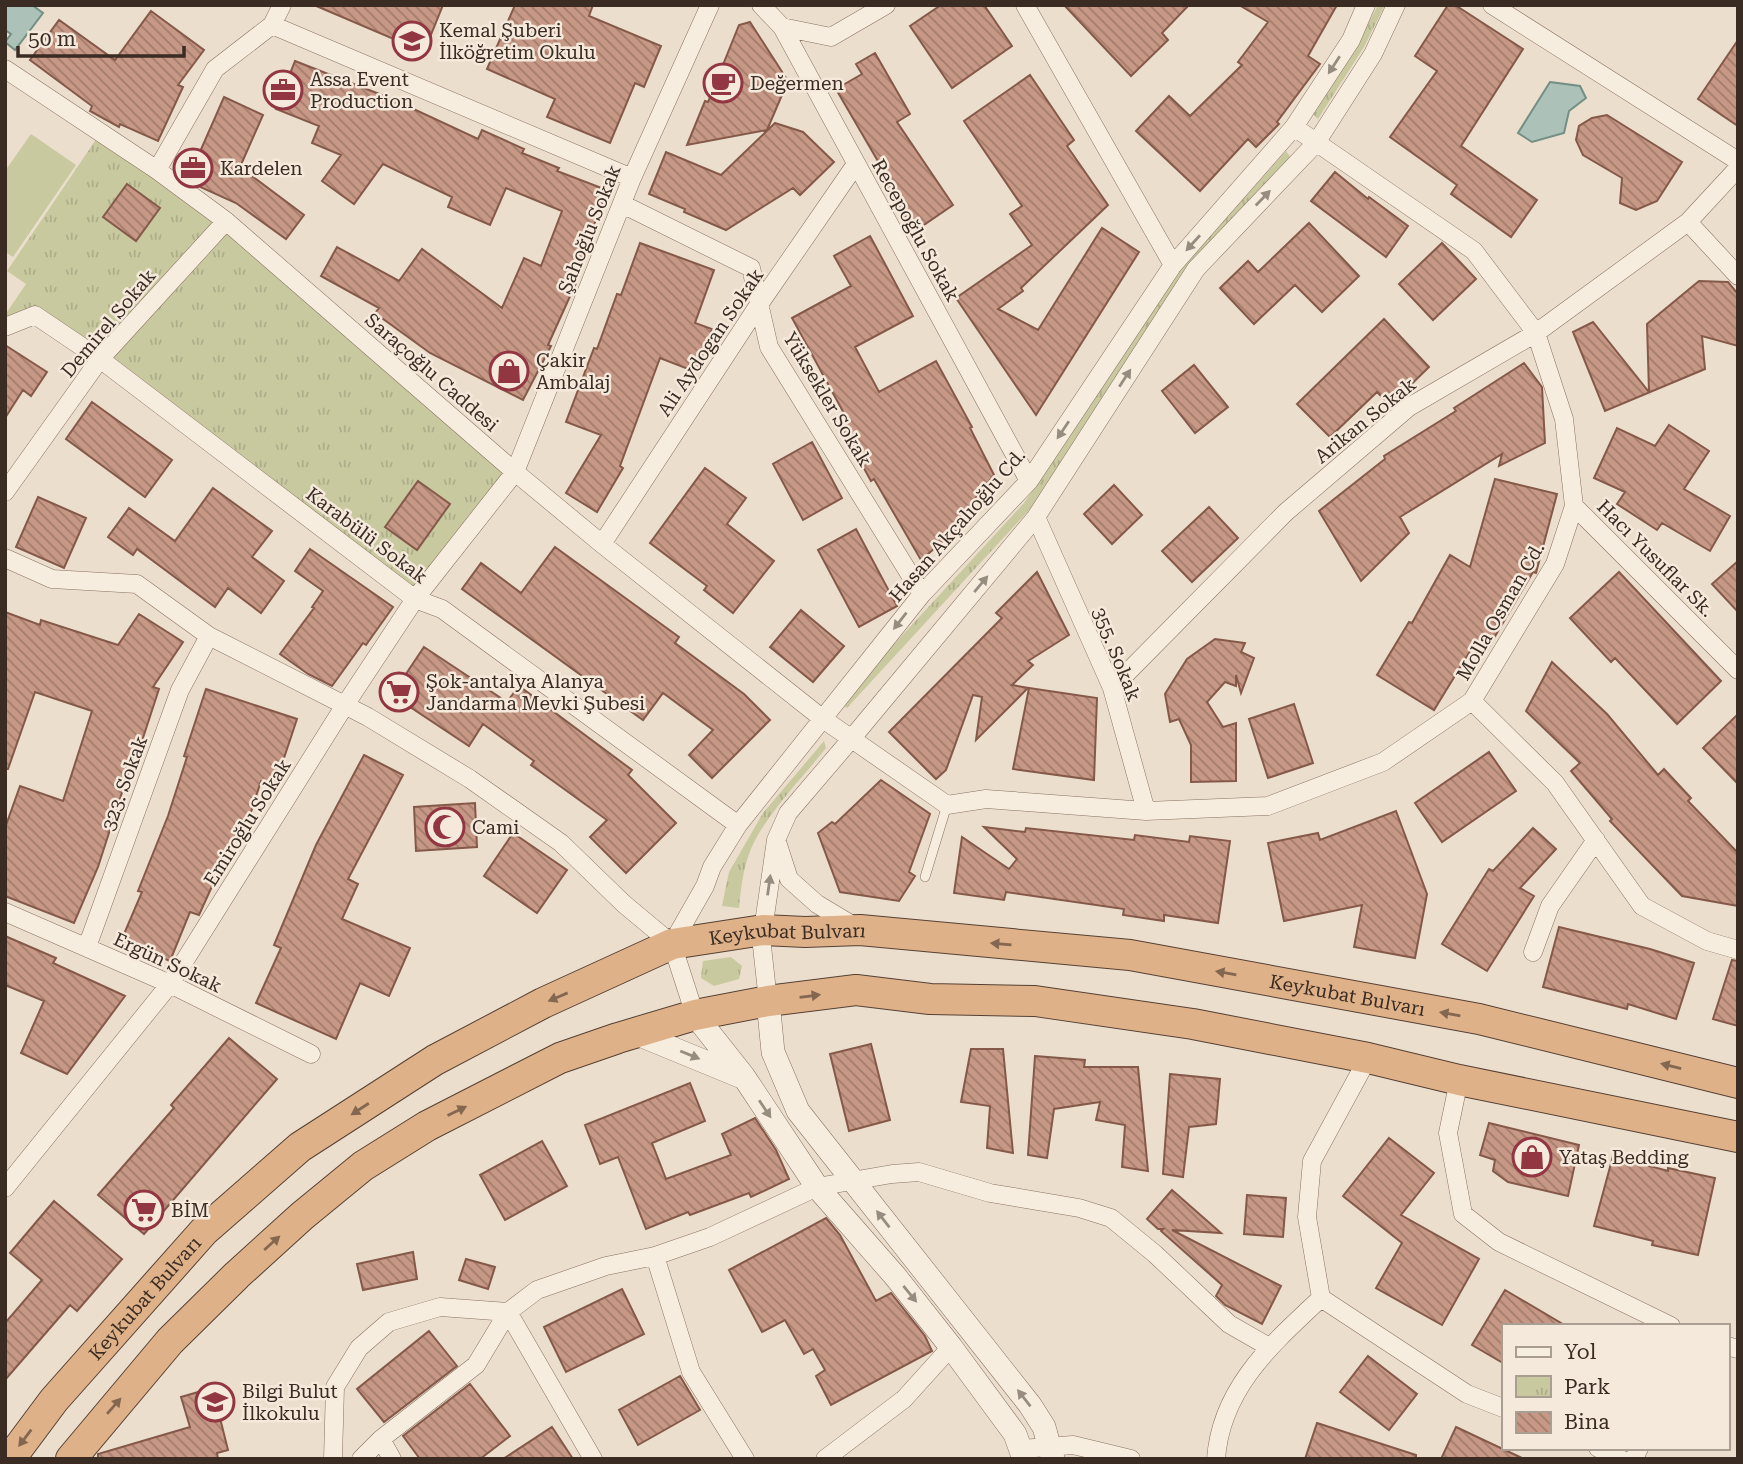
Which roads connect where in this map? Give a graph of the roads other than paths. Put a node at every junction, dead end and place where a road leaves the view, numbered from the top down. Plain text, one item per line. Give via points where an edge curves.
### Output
1 (282, 5) edge
2 (710, 5) edge
3 (761, 5) edge
4 (886, 5) edge
5 (1366, 5) edge
6 (1396, 5) edge
7 (1492, 5) edge
8 (1028, 6) edge
9 (272, 25) junction
10 (782, 27) junction
11 (5, 69) edge
12 (1294, 127) junction
13 (1316, 143) junction
14 (1738, 161) edge
15 (856, 164) junction
16 (1738, 168) edge
17 (157, 170) junction
18 (632, 178) junction
19 (622, 204) junction
20 (226, 220) junction
21 (1688, 222) junction
22 (1173, 265) junction
23 (1738, 276) edge
24 (758, 306) junction
25 (5, 327) edge
26 (1535, 333) junction
27 (100, 359) junction
28 (515, 472) junction
29 (1029, 481) junction
30 (5, 492) edge
31 (1574, 506) junction
32 (1035, 517) junction
33 (602, 544) junction
34 (5, 558) edge
35 (922, 594) junction
36 (415, 599) junction
37 (209, 636) junction
38 (1738, 670) edge
39 (1112, 688) junction
40 (1472, 701) junction
41 (345, 705) junction
42 (823, 719) junction
43 (852, 738) junction
44 (947, 805) junction
45 (1146, 811) junction
46 (738, 825) junction
47 (776, 840) junction
48 (1596, 840) junction
49 (925, 877) dead end
50 (5, 912) edge
51 (763, 930) junction
52 (860, 930) junction
53 (672, 944) junction
54 (87, 947) junction
55 (1738, 950) edge
56 (1533, 952) dead end
57 (170, 984) junction
58 (768, 1001) junction
59 (695, 1015) junction
60 (635, 1033) junction
61 (311, 1054) dead end
62 (1368, 1058) junction
63 (744, 1077) junction
64 (1459, 1080) junction
65 (1738, 1083) edge
66 (1738, 1137) edge
67 (8, 1179) edge
68 (852, 1179) junction
69 (817, 1187) junction
70 (655, 1256) junction
71 (1321, 1298) junction
72 (508, 1312) junction
73 (1667, 1324) edge
74 (951, 1347) junction
75 (1269, 1347) junction
76 (1502, 1408) edge
77 (381, 1439) junction
78 (1602, 1450) edge
79 (1052, 1452) edge
80 (1023, 1454) edge
81 (10, 1459) edge
82 (71, 1459) edge
83 (333, 1459) edge
84 (361, 1459) edge
85 (392, 1459) edge
86 (593, 1459) edge
87 (745, 1459) edge
88 (825, 1459) edge
89 (1131, 1459) edge
90 (1216, 1459) edge
91 (1621, 1459) edge

1 - 9 street
2 - 18 street, Şahoğlu Sokak
3 - 10 street, Recepoğlu Sokak
4 - 10 street via 831,37
5 -> 12 street, Hasan Akçalıoğlu Cd. via 1350,40
6 - 13 street via 1373,54
7 - 14 street
8 - 22 street
9 - 17 street via 215,69
9 - 18 street
10 - 15 street, Recepoğlu Sokak
11 - 17 street, Saraçoğlu Caddesi
12 - 13 street, Molla Osman Cd.
12 -> 22 street, Hasan Akçalıoğlu Cd.
13 - 26 street, Molla Osman Cd. via 1474,251
32 -> 13 street via 1196,269
15 - 24 street, Ali Aydogan Sokak
15 - 29 street, Recepoğlu Sokak
16 - 21 street, Arikan Sokak
17 - 20 street, Saraçoğlu Caddesi
18 - 19 street, Şahoğlu Sokak
19 - 24 street, Yüksekler Sokak via 751,268
19 - 28 street, Şahoğlu Sokak
20 - 27 street, Demirel Sokak
20 - 28 street, Saraçoğlu Caddesi
21 - 23 street
21 - 26 street, Arikan Sokak
22 -> 29 street, Hasan Akçalıoğlu Cd.
24 - 33 street, Ali Aydogan Sokak
24 - 35 street, Yüksekler Sokak via 769,347
25 - 27 street, Karabülü Sokak via 35,315
26 - 31 street, Molla Osman Cd. via 1564,419
26 - 39 street, Arikan Sokak via 1409,407 1286,512
27 - 30 street, Demirel Sokak
27 - 36 street, Karabülü Sokak
28 - 33 street, Saraçoğlu Caddesi
28 - 36 street, Emiroğlu Sokak
29 - 35 street, Hasan Akçalıoğlu Cd.
31 - 38 street, Hacı Yusuflar Sk.
31 - 40 street, Molla Osman Cd. via 1555,564
32 - 39 street, 355. Sokak
43 -> 32 street
33 - 42 street, Saraçoğlu Caddesi
34 - 37 street via 52,579 136,584
35 -> 42 street, Hasan Akçalıoğlu Cd.
36 - 41 street, Emiroğlu Sokak
36 - 46 street, Karabülü Sokak via 442,609
37 - 41 street
37 - 54 street, 323. Sokak via 180,690
39 - 45 street, 355. Sokak
40 - 45 street, Molla Osman Cd. via 1383,762 1268,806
40 - 48 street via 1555,783
41 - 53 street via 470,779 561,843
41 - 57 street, Emiroğlu Sokak
42 - 43 street
42 - 46 street, Hasan Akçalıoğlu Cd.
43 - 44 street
43 - 47 street via 788,813
44 - 45 street, Molla Osman Cd. via 986,799
44 - 49 lane
46 - 53 street, Hasan Akçalıoğlu Cd.
51 -> 47 street
47 - 52 street via 789,879 817,904
48 - 55 street via 1642,905 1707,941
48 - 56 street via 1550,906
50 - 54 street, Ergün Sokak
51 - 52 highway, Keykubat Bulvarı
51 - 53 highway, Keykubat Bulvarı
51 - 58 street
65 -> 52 highway, Keykubat Bulvarı via 1479,1019 1130,955
53 - 59 street
53 -> 81 highway, Keykubat Bulvarı via 543,1003 435,1060 300,1147 204,1231 54,1400
54 - 57 street, Ergün Sokak
57 - 61 street, Ergün Sokak
57 - 67 street, Emiroğlu Sokak
58 - 59 highway
58 -> 62 highway via 856,990 930,999 1035,1000
58 - 68 street via 773,1052 798,1111
59 - 60 highway
59 - 63 street
60 -> 63 street
82 -> 60 highway via 170,1341 302,1216 363,1166 426,1126 560,1058
62 - 64 highway
62 - 71 street via 1312,1161 1307,1217
63 -> 69 street
64 - 66 highway
64 - 73 street via 1448,1133 1463,1214 1499,1242
68 - 69 street
68 - 75 street via 919,1172 990,1193 1111,1218 1229,1324
79 -> 68 street via 1030,1405
69 - 70 street via 710,1237
69 -> 74 street
70 - 72 street via 606,1266 537,1290
70 - 87 street via 691,1372
71 - 75 street
71 - 76 street via 1467,1394
72 - 77 street via 476,1366
72 - 83 street via 440,1307 389,1322 359,1348 335,1387
72 - 86 street
74 - 80 street via 1016,1434
74 - 88 street via 904,1399
75 - 90 street via 1234,1394 1217,1442
77 - 84 street
77 - 85 street
78 - 91 street
79 - 80 street
79 - 89 street via 1073,1445

